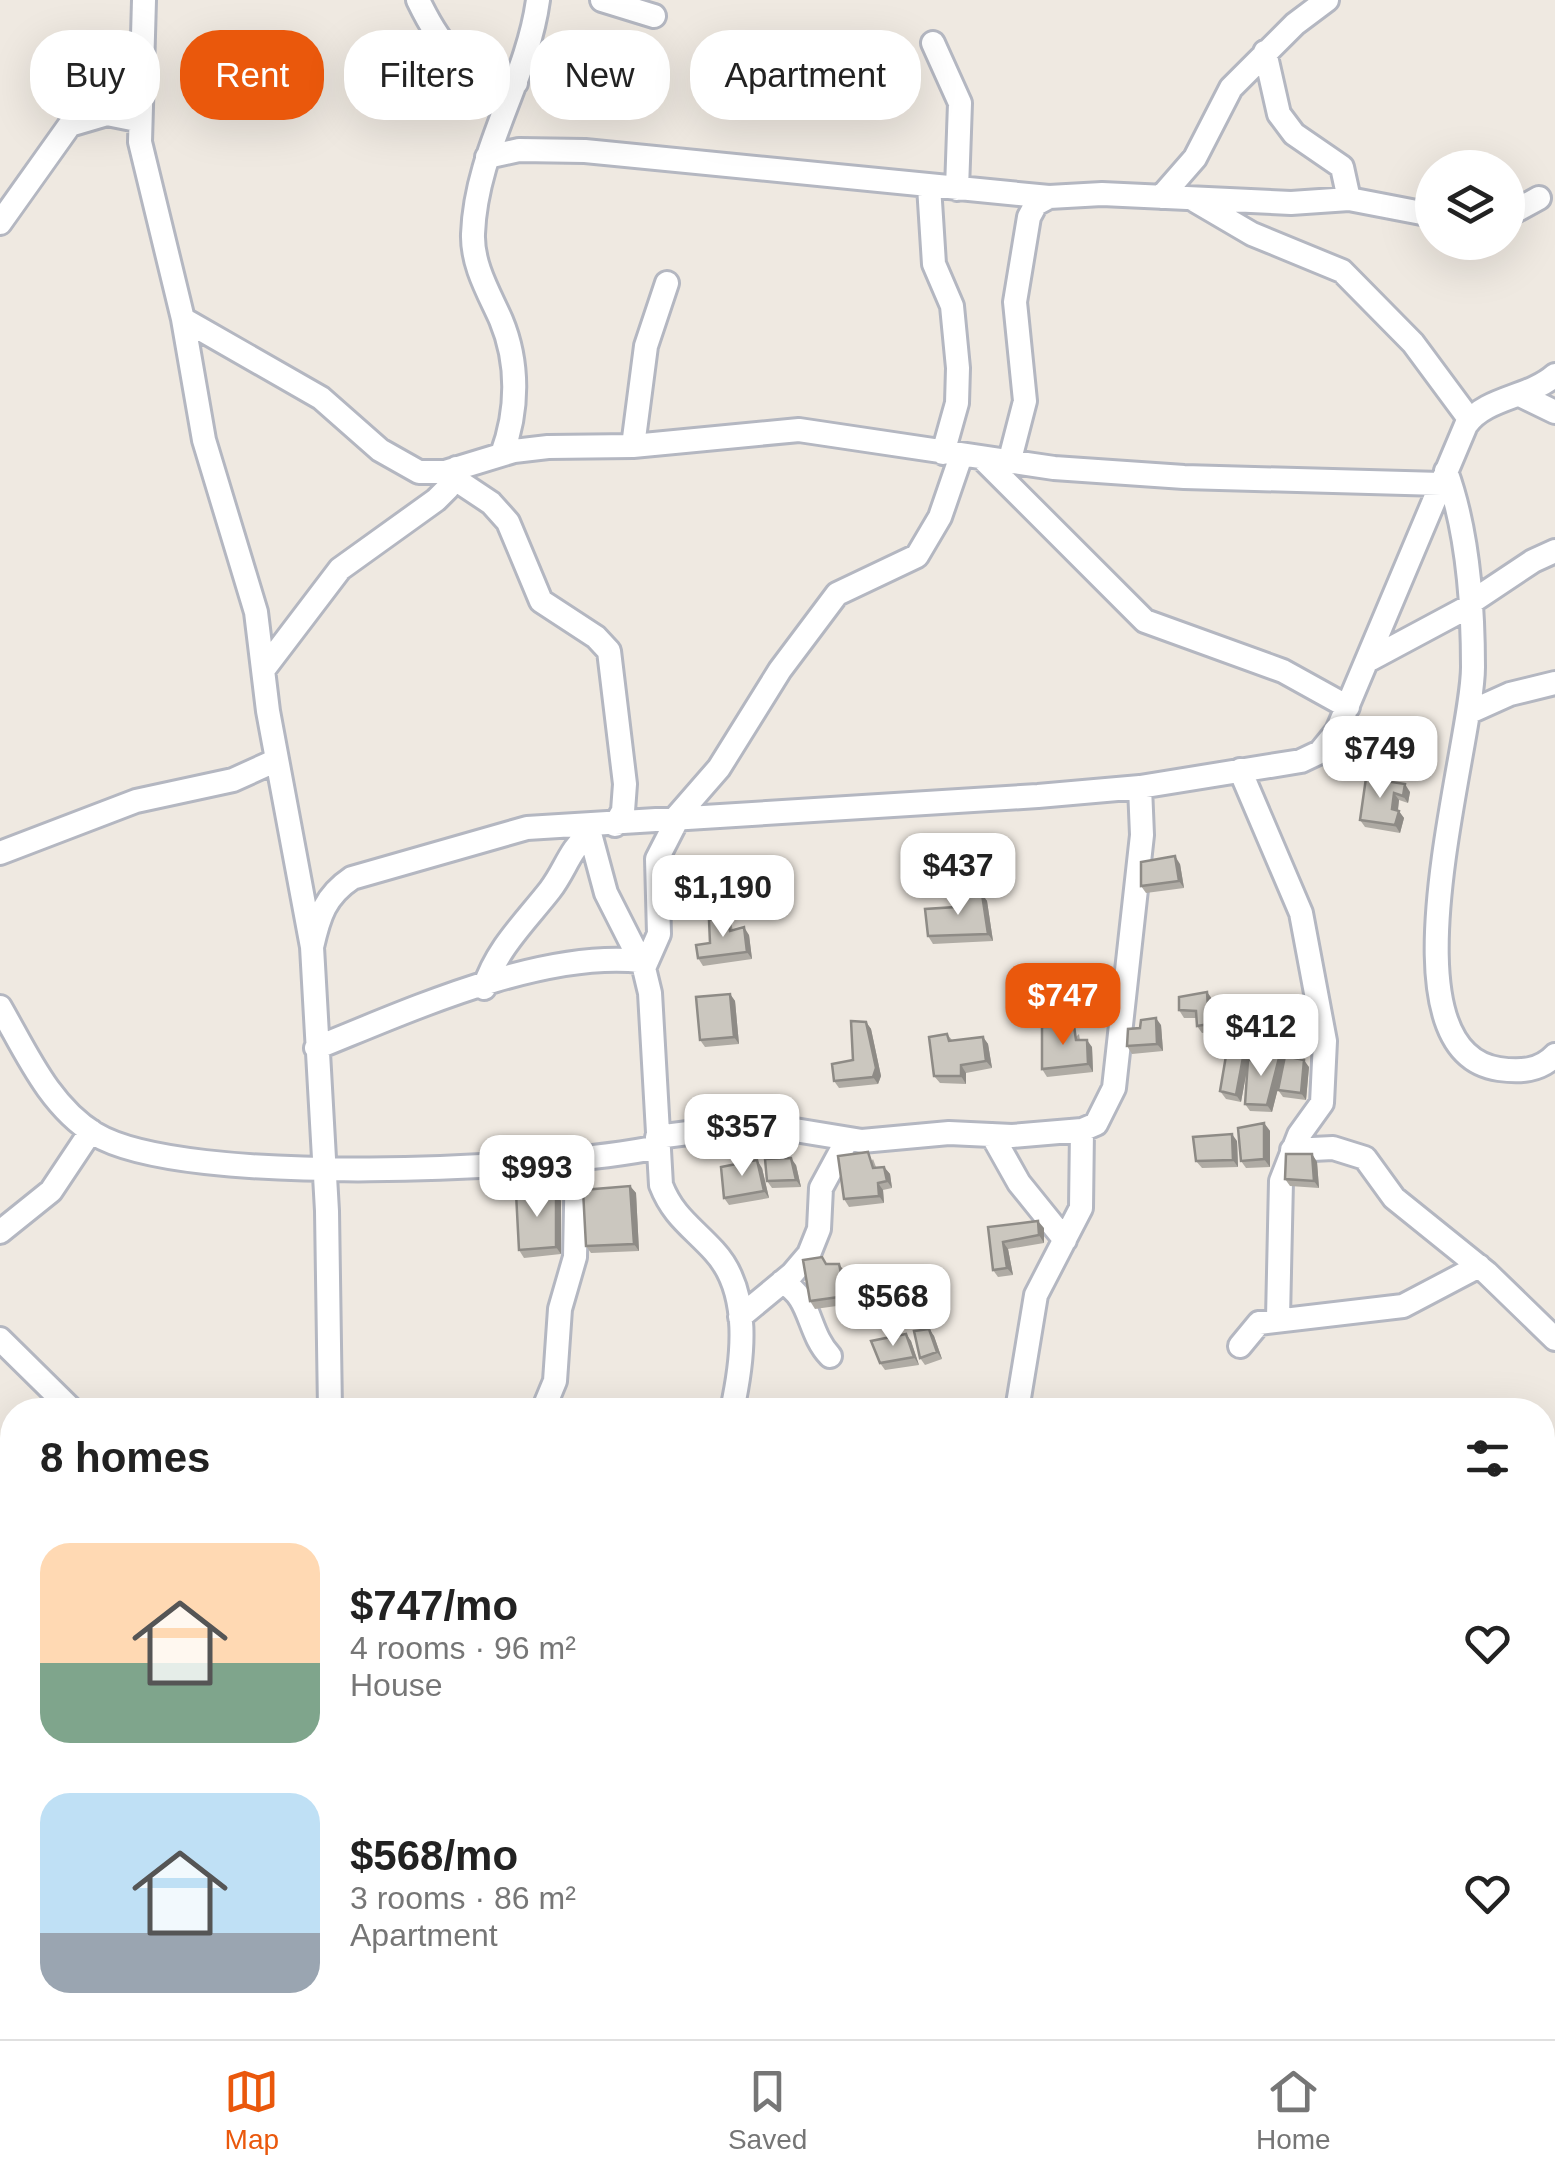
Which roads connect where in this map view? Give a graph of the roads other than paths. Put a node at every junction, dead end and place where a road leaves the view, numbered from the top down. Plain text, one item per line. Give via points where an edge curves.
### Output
1 (144, 0) edge
2 (418, 0) edge
3 (538, 0) edge
4 (602, 0) edge
5 (1327, 0) edge
6 (654, 16) dead end
7 (141, 30) edge
8 (932, 43) dead end
9 (1266, 52) junction
10 (516, 82) junction
11 (74, 120) edge
12 (88, 120) edge
13 (138, 120) edge
14 (69, 126) junction
15 (487, 157) junction
16 (929, 186) junction
17 (957, 189) junction
18 (1049, 197) junction
19 (1162, 197) junction
20 (1191, 198) junction
21 (1540, 198) dead end
22 (1350, 200) junction
23 (1525, 206) edge
24 (1415, 212) edge
25 (0, 223) edge
26 (668, 283) dead end
27 (183, 319) junction
28 (1555, 374) edge
29 (1520, 395) junction
30 (1555, 412) edge
31 (1470, 420) junction
32 (633, 446) junction
33 (502, 454) junction
34 (962, 456) junction
35 (1009, 463) junction
36 (454, 473) junction
37 (1444, 478) junction
38 (1555, 551) edge
39 (1470, 604) junction
40 (1371, 659) junction
41 (264, 669) junction
42 (1555, 683) edge
43 (1348, 707) junction
44 (1470, 712) junction
45 (277, 760) junction
46 (1240, 770) junction
47 (1140, 786) junction
48 (674, 822) junction
49 (615, 825) junction
50 (589, 829) junction
51 (0, 852) edge
52 (312, 946) junction
53 (642, 964) junction
54 (484, 988) junction
55 (0, 1008) edge
56 (316, 1048) junction
57 (1555, 1055) edge
58 (1082, 1130) junction
59 (92, 1131) junction
60 (992, 1135) junction
61 (847, 1140) junction
62 (658, 1142) junction
63 (1292, 1150) junction
64 (577, 1158) junction
65 (324, 1166) junction
66 (0, 1232) edge
67 (1065, 1240) junction
68 (1479, 1266) junction
69 (782, 1282) junction
70 (740, 1317) junction
71 (1278, 1318) junction
72 (1552, 1333) edge
73 (0, 1339) edge
74 (1240, 1346) dead end
75 (830, 1356) dead end
76 (60, 1398) edge
77 (330, 1398) edge
78 (548, 1398) edge
79 (734, 1398) edge
80 (1019, 1398) edge

1 - 7 street
2 - 10 street via 432,30 468,69
3 - 10 street
4 - 6 street
5 - 9 street
8 - 17 street via 960,102
9 - 19 street via 1231,88 1195,158
9 - 22 street via 1278,114 1294,134 1342,167
10 - 15 street
11 - 14 street
12 - 14 street
13 - 27 street
14 - 25 street
15 - 16 street via 585,150
15 - 33 street via 473,235 514,372 513,414
16 - 17 street
16 - 34 street via 934,264 952,306
17 - 18 street
18 - 19 street
18 - 35 street via 1029,217 1018,280 1014,324 1024,400
19 - 20 street
20 - 22 street
20 - 31 street via 1252,234 1342,270 1412,344
21 - 23 street
22 - 24 street
26 - 32 street via 646,346
27 - 36 street via 322,398 393,458 419,472
27 - 41 street via 204,440 256,612
28 - 29 street
29 - 30 street
29 - 31 street
31 - 37 street
32 - 33 street
32 - 34 street via 799,430
33 - 36 street
34 - 35 street
34 - 43 street via 1145,621 1283,671
34 - 48 street via 918,556 836,594 719,768
35 - 37 street via 1184,477
36 - 41 street via 436,500 340,568
36 - 49 street via 508,522 541,601 609,652 625,784
37 - 39 street via 1461,520
37 - 40 street
38 - 39 street
39 - 40 street
39 - 44 street
40 - 43 street
41 - 45 street
42 - 44 street
43 - 46 street via 1320,752
44 - 57 street via 1438,900 1436,961 1445,1012 1452,1040 1465,1056 1490,1068 1538,1068
45 - 51 street via 233,780 136,801
45 - 52 street
46 - 47 street
46 - 63 street via 1301,913 1323,1020 1322,1103
47 - 48 street
47 - 58 street via 1141,850 1114,1088 1096,1124
48 - 49 street
48 - 53 street via 657,859 658,934
49 - 50 street
50 - 52 street via 527,828 352,878 321,910
50 - 53 street via 606,893
50 - 54 street via 498,954
52 - 56 street
53 - 54 street via 616,958 576,964
53 - 62 street via 653,1021
54 - 56 street
55 - 59 street via 57,1102
56 - 65 street
58 - 60 street
58 - 67 street via 1081,1208
59 - 65 street via 147,1154
59 - 66 street via 51,1191
60 - 61 street
60 - 67 street
61 - 62 street via 758,1124
61 - 69 street via 821,1188 816,1241
62 - 64 street
62 - 70 street via 670,1208 716,1252
63 - 68 street via 1356,1152 1394,1198
63 - 71 street via 1281,1181
64 - 65 street via 401,1169
64 - 78 street via 575,1257
65 - 77 street
67 - 80 street via 1036,1295
68 - 71 street via 1403,1306
68 - 72 street
69 - 70 street
69 - 75 street via 804,1299 816,1341
70 - 79 street
71 - 74 street via 1259,1324
73 - 76 street

